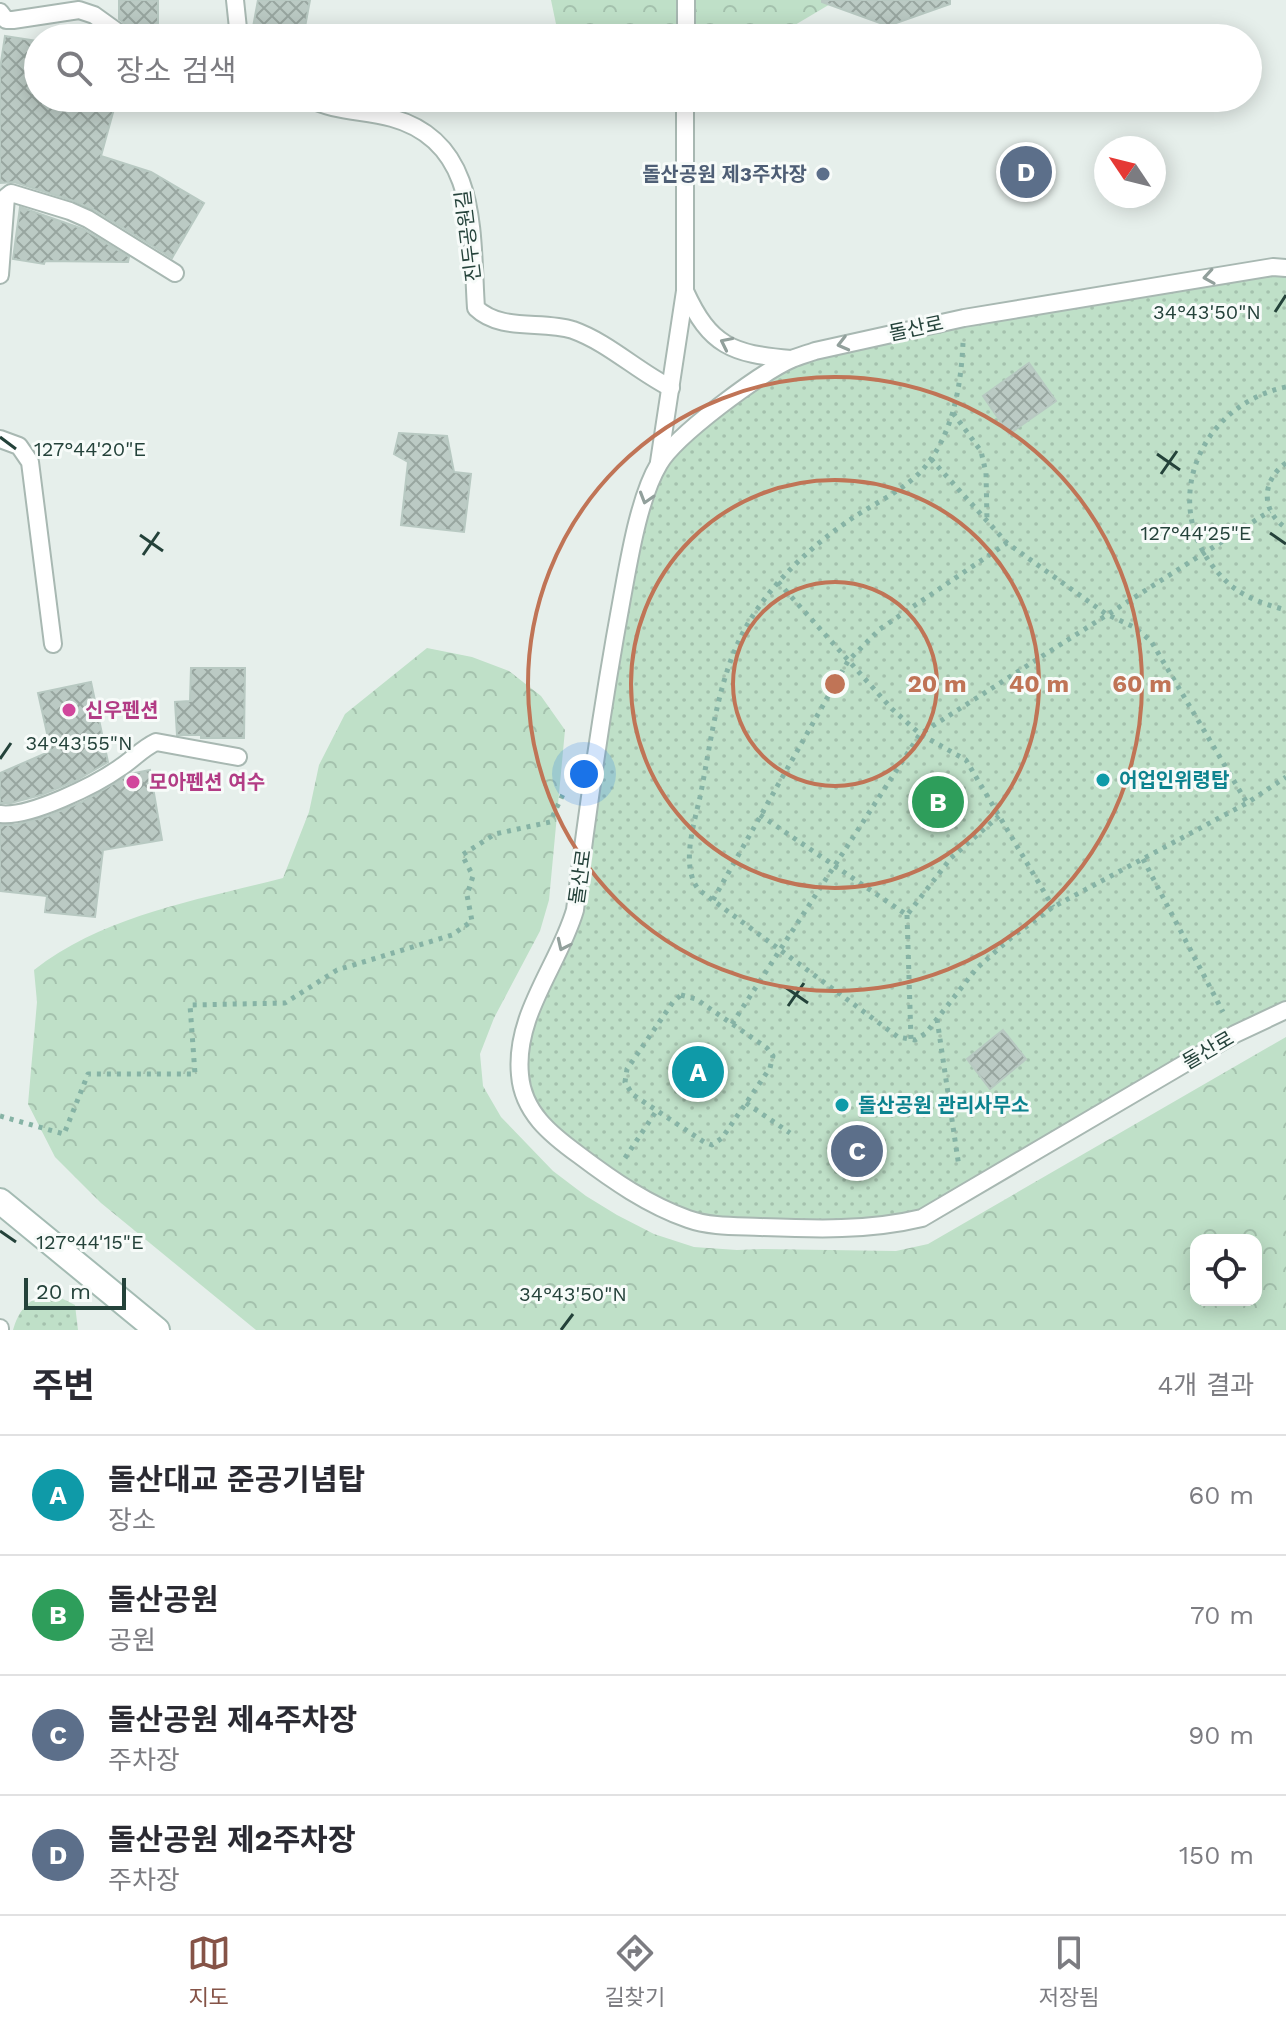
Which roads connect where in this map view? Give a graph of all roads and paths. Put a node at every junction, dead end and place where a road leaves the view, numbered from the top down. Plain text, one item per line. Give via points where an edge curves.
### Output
1 (235, 0) edge
2 (686, 0) edge
3 (79, 5) edge
4 (0, 12) edge
5 (107, 24) edge
6 (238, 24) edge
7 (686, 24) edge
8 (359, 112) edge
9 (685, 112) edge
10 (1286, 251) edge
11 (1279, 268) edge
12 (175, 273) dead end
13 (0, 275) edge
14 (685, 291) junction
15 (964, 318) junction
16 (791, 359) junction
17 (1286, 387) edge
18 (671, 388) junction
19 (953, 413) junction
20 (0, 439) edge
21 (931, 459) junction
22 (659, 463) junction
23 (1286, 463) edge
24 (1270, 511) junction
25 (987, 521) junction
26 (1286, 528) edge
27 (1007, 543) junction
28 (1204, 555) junction
29 (778, 582) junction
30 (1286, 610) edge
31 (1106, 614) junction
32 (53, 644) dead end
33 (848, 661) junction
34 (920, 734) junction
35 (238, 757) dead end
36 (1286, 777) edge
37 (567, 785) dead end
38 (1247, 803) junction
39 (0, 814) edge
40 (760, 815) junction
41 (999, 816) junction
42 (1143, 859) junction
43 (834, 867) junction
44 (713, 900) junction
45 (1053, 907) junction
46 (907, 915) junction
47 (780, 950) junction
48 (1286, 1010) edge
49 (937, 1017) junction
50 (732, 1024) junction
51 (1235, 1034) junction
52 (911, 1040) junction
53 (746, 1103) junction
54 (657, 1110) junction
55 (0, 1116) edge
56 (790, 1133) dead end
57 (629, 1152) dead end
58 (960, 1168) dead end
59 (0, 1201) edge
60 (157, 1330) edge

1 - 6 lane
2 - 7 lane
3 - 4 lane via 13,20
3 - 5 lane
8 - 18 lane, 진두공원길 via 411,125 446,151 458,170 468,201 476,308 484,316 569,329
9 - 14 lane
10 - 11 lane
11 -> 15 lane, 돌산로
12 - 13 lane via 70,211 11,193 6,197
16 -> 14 lane via 724,343 701,323
14 - 18 lane
15 -> 16 lane, 돌산로
15 - 19 path
16 - 22 lane, 돌산로 via 719,407
17 - 28 path via 1250,398 1221,420 1200,450 1190,485 1191,521
18 - 22 lane
19 - 21 path
19 - 25 path via 981,451
20 - 32 lane via 19,446 30,462
21 - 25 path
21 - 29 path via 909,481 813,548
22 -> 51 lane, 돌산로 via 629,560 575,910 522,1038 522,1087 531,1110 551,1134 611,1179 690,1221 833,1229 895,1225 940,1208
23 - 24 path via 1267,488
24 - 26 path
24 - 28 path
25 - 27 path
27 - 31 path
27 - 33 path via 880,629
28 - 30 path via 1226,582 1256,601
28 - 31 path
29 - 33 path
29 - 44 path via 730,656 705,771 690,875
31 - 34 path
31 - 38 path via 1151,641
33 - 34 path
33 - 40 path
34 - 41 path via 966,760
34 - 43 path
35 - 39 lane via 156,742 120,768 54,802 30,812
36 - 38 path
37 - 55 path via 550,822 495,834 462,855 473,876 467,895 472,921 452,935 337,970 285,1003 190,1005 195,1074 88,1074 64,1134
38 - 42 path
40 - 43 path
40 - 44 path
41 - 45 path
41 - 46 path via 951,858
42 - 45 path
42 - 51 path
43 - 46 path
43 - 47 path
44 - 47 path
45 - 49 path via 976,969
46 - 52 path
47 - 50 path
47 - 52 path via 898,1037
48 - 51 lane, 돌산로
49 - 52 path via 923,1036
49 - 58 path
50 - 53 path via 773,1056
50 - 54 path via 693,997 681,995 673,1002 624,1077 629,1091
53 - 54 path via 712,1145
53 - 56 path
54 - 57 path
59 - 60 street

